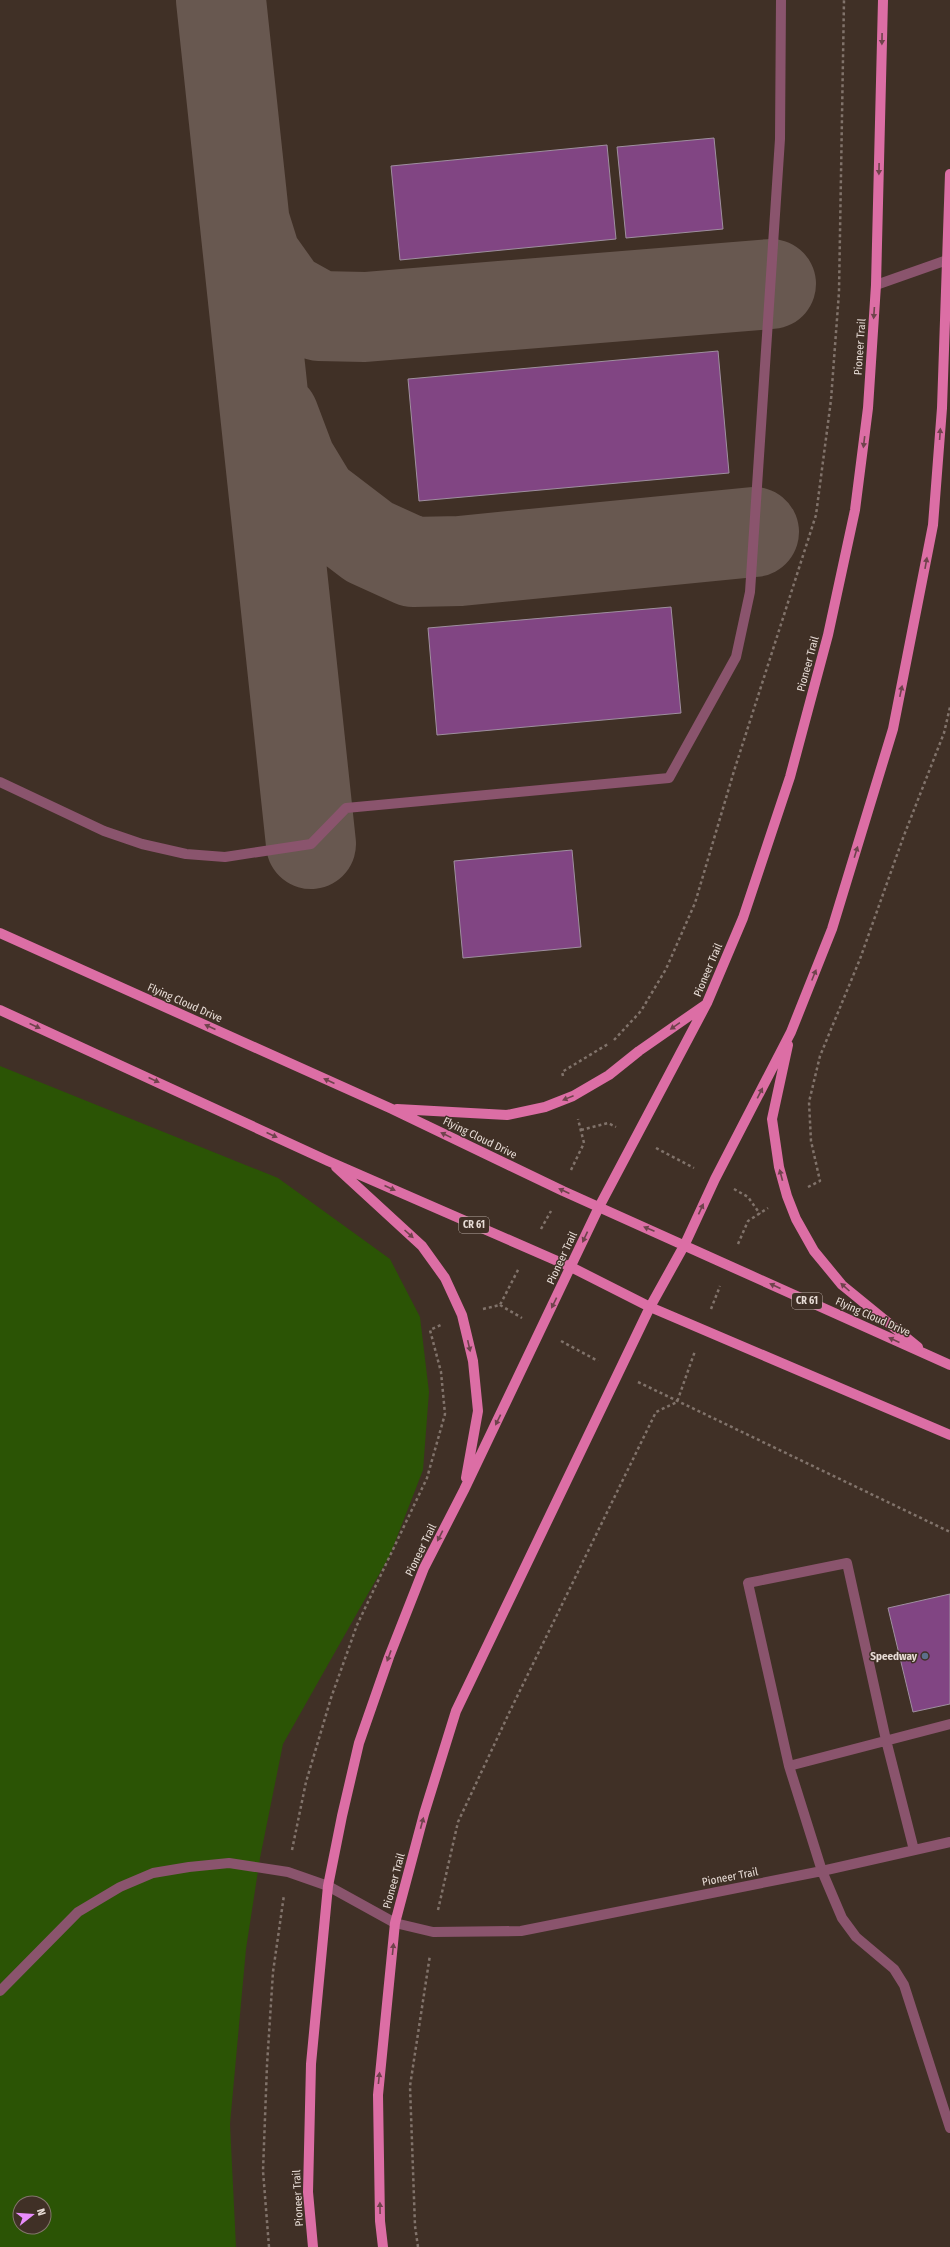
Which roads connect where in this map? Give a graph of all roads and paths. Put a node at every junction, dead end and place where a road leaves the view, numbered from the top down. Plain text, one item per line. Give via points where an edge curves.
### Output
1 (781, 0) edge
2 (844, 0) edge
3 (883, 0) edge
4 (950, 174) edge
5 (949, 259) edge
6 (876, 285) junction
7 (950, 707) edge
8 (0, 782) edge
9 (0, 933) edge
10 (707, 1004) junction
11 (0, 1010) edge
12 (791, 1032) junction
13 (573, 1096) junction
14 (392, 1109) junction
15 (581, 1130) junction
16 (636, 1138) junction
17 (328, 1160) junction
18 (715, 1179) junction
19 (562, 1191) junction
20 (787, 1196) junction
21 (599, 1207) junction
22 (760, 1214) junction
23 (685, 1244) junction
24 (529, 1249) junction
25 (728, 1266) junction
26 (571, 1268) junction
27 (500, 1305) junction
28 (650, 1307) junction
29 (462, 1315) junction
30 (541, 1330) junction
31 (703, 1330) junction
32 (929, 1356) junction
33 (950, 1365) edge
34 (619, 1373) junction
35 (677, 1402) junction
36 (950, 1434) edge
37 (464, 1490) junction
38 (950, 1532) edge
39 (950, 1724) edge
40 (886, 1740) junction
41 (789, 1766) junction
42 (950, 1842) edge
43 (914, 1850) junction
44 (822, 1870) junction
45 (288, 1872) junction
46 (328, 1886) junction
47 (395, 1923) junction
48 (433, 1932) junction
49 (0, 1991) edge
50 (950, 2128) edge
51 (269, 2247) edge
52 (313, 2247) edge
53 (383, 2247) edge
54 (418, 2247) edge

1 - 8 street via 780,139 750,592 736,657 670,778 346,808 311,844 225,857 186,854 142,844 104,830
2 - 13 path via 839,292 831,400 816,515 734,771 695,903 666,969 641,1011 611,1042 562,1072
3 -> 6 main road, Pioneer Trail
4 - 5 main road, Pioneer Trail
5 - 6 street
12 -> 5 main road, Pioneer Trail via 834,922 893,729 912,641 933,525
6 -> 10 main road, Pioneer Trail via 868,408 855,510 828,635 790,777 743,918
7 - 20 path via 944,733 860,959 820,1056 809,1102 811,1141 820,1181
14 -> 9 main road, Flying Cloud Drive / CR 61
10 -> 13 main road via 609,1075
10 - 16 main road, Pioneer Trail
11 -> 17 main road, CR 61
18 -> 12 main road, Pioneer Trail
20 -> 12 main road via 779,1167 772,1119
13 -> 14 main road via 545,1107 507,1115
13 - 15 path
19 -> 14 main road, Flying Cloud Drive / CR 61
15 - 16 path via 608,1123
15 - 19 path via 584,1142
16 - 18 path
16 - 21 main road, Pioneer Trail
17 -> 24 main road, CR 61
17 -> 29 main road via 422,1246 445,1278
18 - 22 path via 748,1197
23 -> 18 main road, Pioneer Trail
21 -> 19 main road, Flying Cloud Drive / CR 61
19 - 24 path
20 - 22 path
32 -> 20 main road via 842,1285 814,1251 796,1219
23 -> 21 main road, Flying Cloud Drive / CR 61
21 -> 26 main road, Pioneer Trail
22 - 25 path via 748,1222
23 - 25 main road, Flying Cloud Drive / CR 61
23 - 28 main road, Pioneer Trail
24 - 26 main road, CR 61
24 - 27 path
25 - 31 path
32 -> 25 main road, Flying Cloud Drive / CR 61
26 - 28 main road, CR 61
26 -> 30 main road, Pioneer Trail
27 - 29 path
27 - 30 path
28 - 31 main road, CR 61
28 - 34 main road, Pioneer Trail
29 -> 37 main road via 473,1361 478,1411
29 - 45 path via 430,1330 441,1372 444,1414 427,1478 357,1625 331,1698 306,1782
30 - 34 path
30 -> 37 main road, Pioneer Trail
31 - 35 path
31 - 36 main road, CR 61
32 - 33 main road, Flying Cloud Drive / CR 61
34 - 35 path
47 -> 34 main road, Pioneer Trail via 424,1814 456,1711
35 - 38 path
35 - 48 path via 656,1412 474,1787 458,1822
37 -> 46 main road, Pioneer Trail via 424,1568 359,1743
39 - 40 street
40 - 41 street
40 - 41 street via 848,1563 748,1583
40 - 43 street
41 - 44 street
42 - 43 street, Pioneer Trail
43 - 44 street, Pioneer Trail
44 - 48 street, Pioneer Trail via 521,1931
44 - 50 street via 842,1918 856,1936 894,1969 904,1985
45 - 46 street
45 - 49 street via 229,1863 153,1873 78,1912
45 - 51 path via 273,1972 267,2065 263,2171
46 - 47 street, Pioneer Trail
46 - 52 main road, Pioneer Trail via 311,2064 308,2192
47 - 48 street, Pioneer Trail
53 -> 47 main road, Pioneer Trail via 380,2221 378,2095
48 - 54 path via 410,2086

